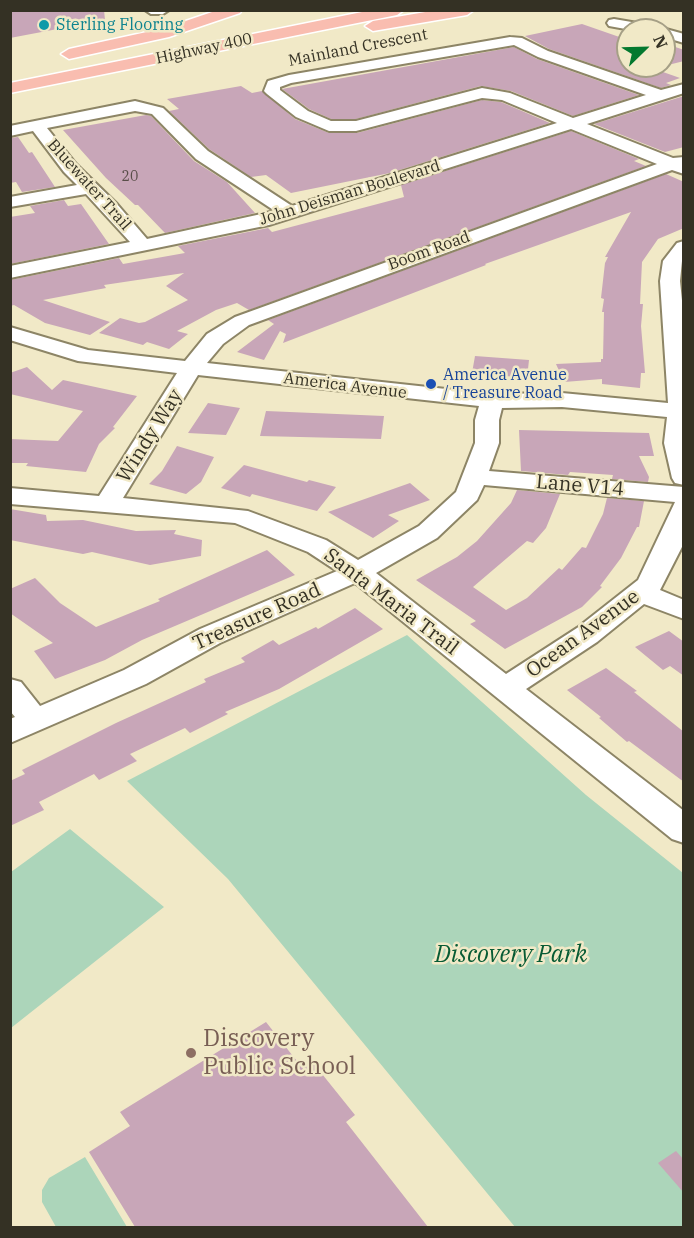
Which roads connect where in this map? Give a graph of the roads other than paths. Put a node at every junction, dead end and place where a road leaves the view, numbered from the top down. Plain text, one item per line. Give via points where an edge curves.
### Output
1 (151, 10) edge
2 (163, 10) edge
3 (235, 10) edge
4 (358, 10) edge
5 (397, 10) edge
6 (467, 10) edge
7 (50, 59) dead end
8 (126, 66) junction
9 (10, 76) edge
10 (10, 88) edge
11 (684, 88) edge
12 (660, 95) junction
13 (572, 124) junction
14 (37, 126) junction
15 (10, 131) edge
16 (680, 164) edge
17 (88, 188) junction
18 (10, 202) edge
19 (289, 212) junction
20 (142, 245) junction
21 (684, 248) edge
22 (10, 273) edge
23 (16, 340) edge
24 (191, 368) junction
25 (492, 401) junction
26 (682, 411) edge
27 (476, 477) junction
28 (684, 478) edge
29 (684, 495) edge
30 (10, 496) edge
31 (107, 503) junction
32 (684, 507) edge
33 (358, 572) junction
34 (641, 593) junction
35 (684, 610) edge
36 (10, 689) edge
37 (505, 689) junction
38 (23, 727) edge
39 (684, 830) edge

1 - 2 street
3 - 7 highway via 169,32
4 - 9 highway, Highway 400
5 - 8 highway, Highway 400
6 - 8 highway
8 - 10 highway, Highway 400
11 - 12 street, John Deisman Boulevard
12 - 13 street, John Deisman Boulevard
12 - 13 street, Mainland Crescent via 517,41 289,79 273,84 272,91 302,114 329,126 356,126 482,93 504,96
13 - 16 street
13 - 19 street, John Deisman Boulevard
14 - 15 street
14 - 17 street, Bluewater Trail
14 - 19 street via 135,106 157,111 202,155
16 - 24 street, Boom Road via 263,312 215,339
17 - 18 street
17 - 20 street, Bluewater Trail
19 - 20 street, John Deisman Boulevard
20 - 22 street, John Deisman Boulevard
21 - 26 street via 674,261 670,281
23 - 24 street, America Avenue via 86,356
24 - 25 street, America Avenue
24 - 31 street, Windy Way
25 - 26 street, America Avenue via 562,400
25 - 27 street, Treasure Road via 486,420 487,443
26 - 28 street via 676,443
27 - 29 street, Lane V14
27 - 33 street, Treasure Road via 468,495 428,532
30 - 31 street, Santa Maria Trail
31 - 33 street, Santa Maria Trail via 238,516 317,546
32 - 34 street, Ocean Avenue via 650,584
33 - 37 street, Santa Maria Trail
33 - 38 street, Treasure Road via 210,636 135,677
34 - 35 street
34 - 37 street, Ocean Avenue via 587,635
36 - 38 street
37 - 39 street, Santa Maria Trail

